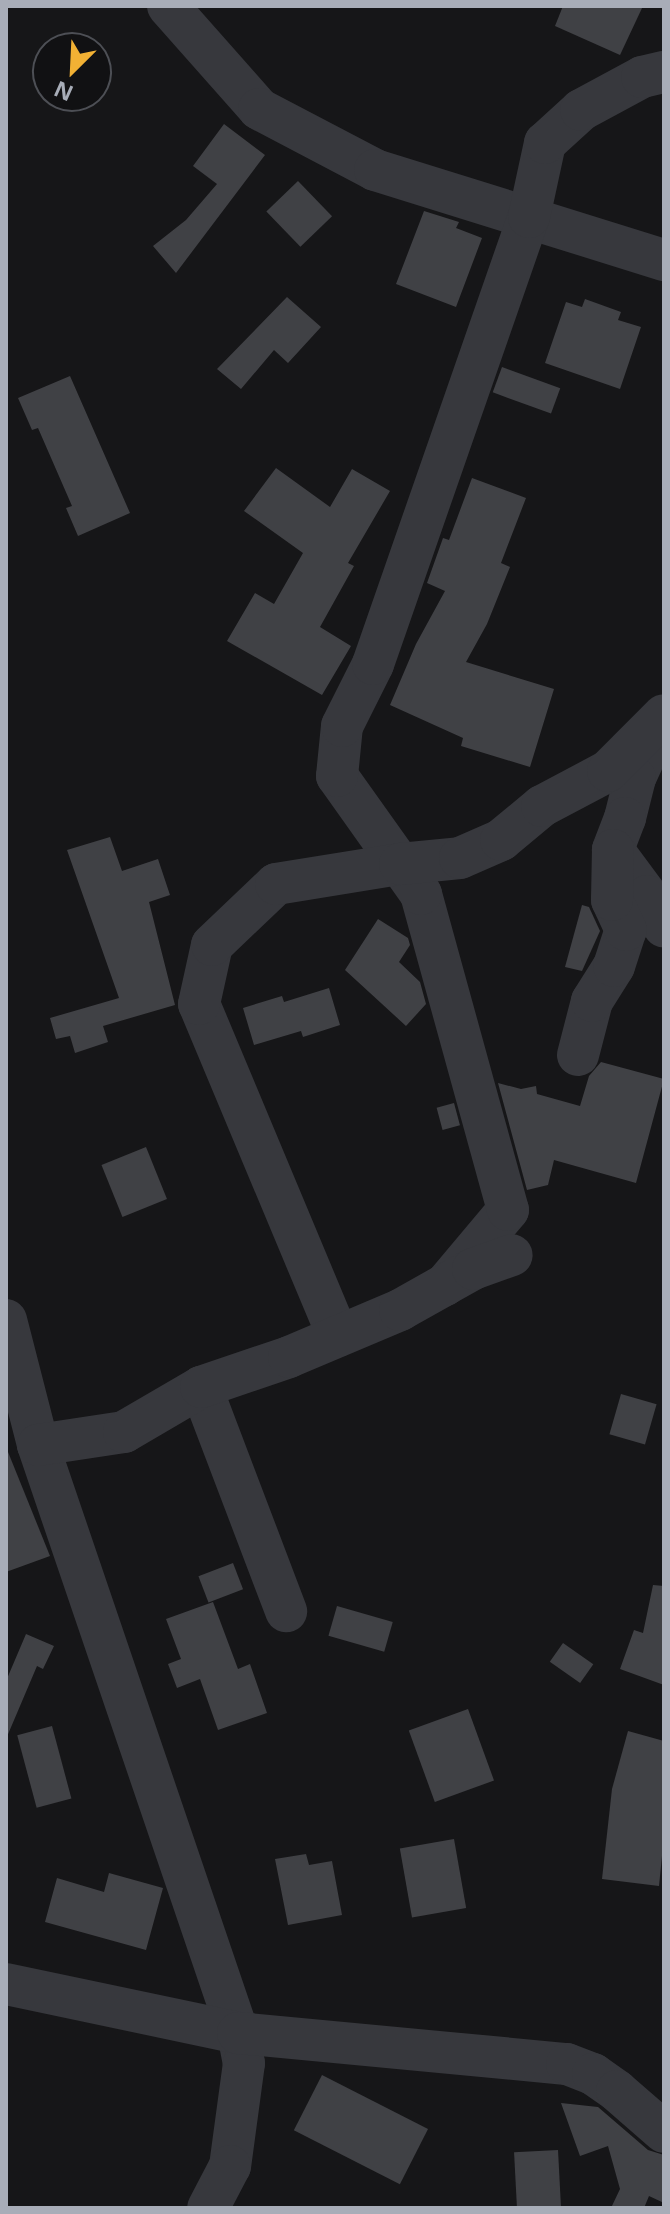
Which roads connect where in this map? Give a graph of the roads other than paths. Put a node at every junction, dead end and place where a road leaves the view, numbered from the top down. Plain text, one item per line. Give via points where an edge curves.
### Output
1 (168, 6) edge
2 (664, 72) edge
3 (529, 217) junction
4 (664, 260) edge
5 (664, 716) edge
6 (613, 850) junction
7 (400, 864) junction
8 (664, 927) edge
9 (578, 1055) dead end
10 (512, 1255) dead end
11 (445, 1285) junction
12 (6, 1320) edge
13 (338, 1336) junction
14 (12, 1368) edge
15 (201, 1387) junction
16 (38, 1445) junction
17 (286, 1611) dead end
18 (6, 1984) edge
19 (238, 2033) junction
20 (664, 2132) edge
21 (208, 2208) edge

1 - 3 street via 259,109 375,170
2 - 3 street via 642,77 581,110 545,143
3 - 4 street
3 - 7 street via 373,664 342,726 337,776
5 - 6 street via 635,778
5 - 7 street via 608,771 542,806 501,840 460,858
6 - 8 street
6 - 9 street via 612,900 626,930 614,966 592,1001
7 - 11 street via 421,894 508,1210
7 - 13 street via 276,884 212,945 199,1004
10 - 11 street
11 - 13 street
12 - 14 street
13 - 15 street
14 - 16 street
15 - 16 street via 124,1432
15 - 17 street
16 - 19 street
18 - 19 street
19 - 20 street via 567,2064 605,2082
19 - 21 street via 244,2063 230,2166

